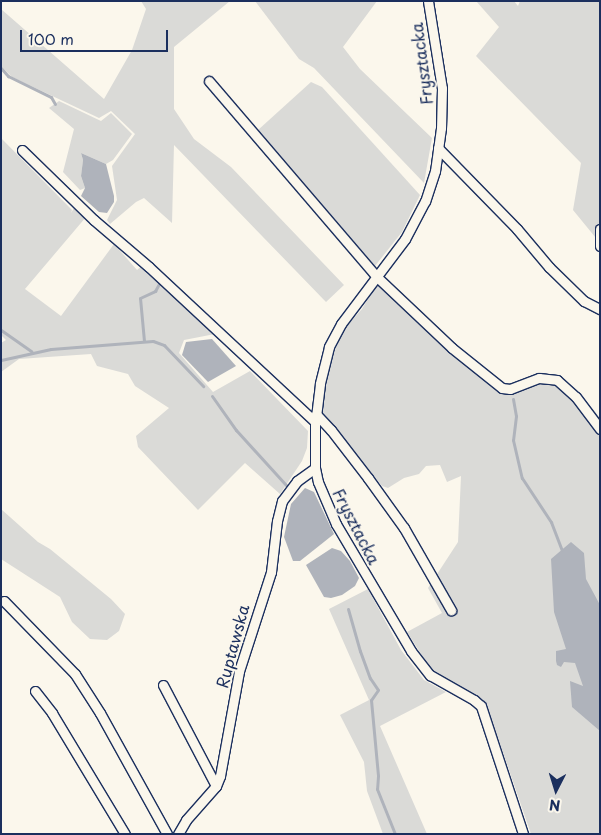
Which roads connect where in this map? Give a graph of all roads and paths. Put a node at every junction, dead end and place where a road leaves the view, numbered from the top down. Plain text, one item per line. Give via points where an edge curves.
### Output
1 (428, 1) edge
2 (209, 81) dead end
3 (438, 148) junction
4 (22, 150) dead end
5 (600, 229) edge
6 (600, 246) edge
7 (377, 277) junction
8 (600, 309) edge
9 (316, 418) junction
10 (600, 429) edge
11 (315, 468) junction
12 (4, 601) dead end
13 (451, 610) dead end
14 (163, 685) dead end
15 (35, 691) dead end
16 (216, 786) junction
17 (125, 834) edge
18 (167, 834) edge
19 (178, 834) edge
20 (523, 834) edge

1 - 3 street, Frysztacka via 442,88
2 - 7 street
3 - 7 street, Frysztacka via 435,172 425,201 405,239
3 - 8 street via 517,229 549,267 584,301
4 - 9 street via 94,220
5 - 6 street
7 - 9 street, Frysztacka via 332,341 320,384
7 - 10 street via 497,386 510,389 539,378 557,380 576,397
9 - 11 street, Frysztacka
9 - 13 street via 331,430 404,528
11 - 16 street, Ruptawska via 297,481 282,501 271,572 239,671
11 - 20 street, Frysztacka via 336,524 411,651 430,676 481,706
12 - 18 street via 75,674
14 - 16 street
15 - 17 street via 52,713
16 - 19 street, Ruptawska

